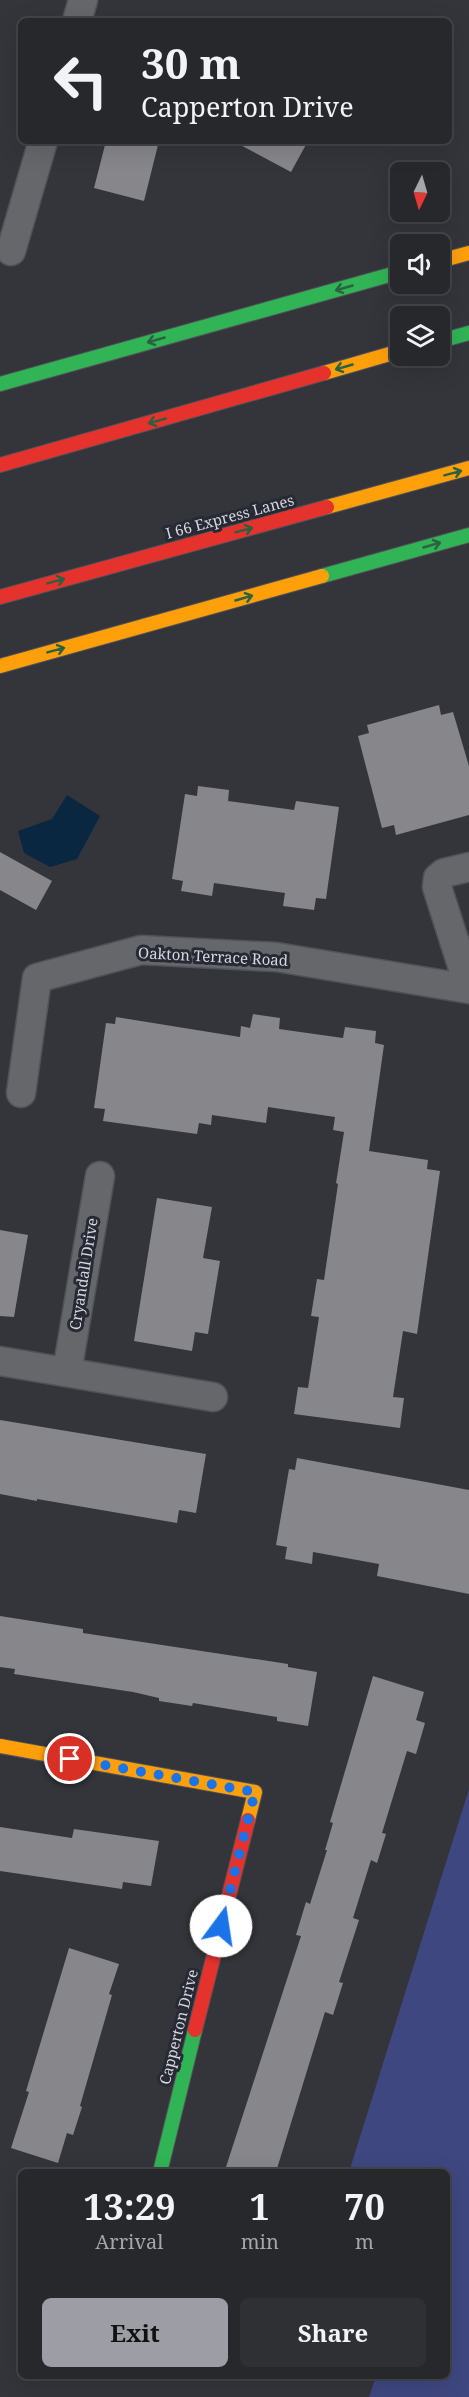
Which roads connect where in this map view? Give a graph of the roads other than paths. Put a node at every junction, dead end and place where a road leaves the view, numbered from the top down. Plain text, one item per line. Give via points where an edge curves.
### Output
1 (83, 0) edge
2 (78, 18) edge
3 (42, 144) edge
4 (11, 251) dead end
5 (469, 253) edge
6 (450, 258) edge
7 (390, 275) edge
8 (469, 333) edge
9 (450, 338) edge
10 (390, 354) edge
11 (0, 384) edge
12 (0, 465) edge
13 (469, 468) edge
14 (469, 535) edge
15 (0, 597) edge
16 (0, 666) edge
17 (469, 867) edge
18 (469, 988) edge
19 (21, 1092) dead end
20 (100, 1176) dead end
21 (0, 1360) edge
22 (68, 1372) junction
23 (213, 1397) dead end
24 (0, 1746) edge
25 (161, 2169) edge

1 - 2 street
3 - 4 street
5 - 6 main road
7 -> 11 main road
8 - 9 main road
10 -> 12 main road
15 -> 13 main road, I 66 Express Lanes
16 -> 14 main road
17 - 18 street, Oakton Terrace Road via 444,873 438,878 437,887
18 - 19 street, Oakton Terrace Road via 276,957 141,950 37,978
20 - 22 street, Cryandall Drive
21 - 22 street
22 - 23 street
24 - 25 main road, Capperton Drive via 255,1792

